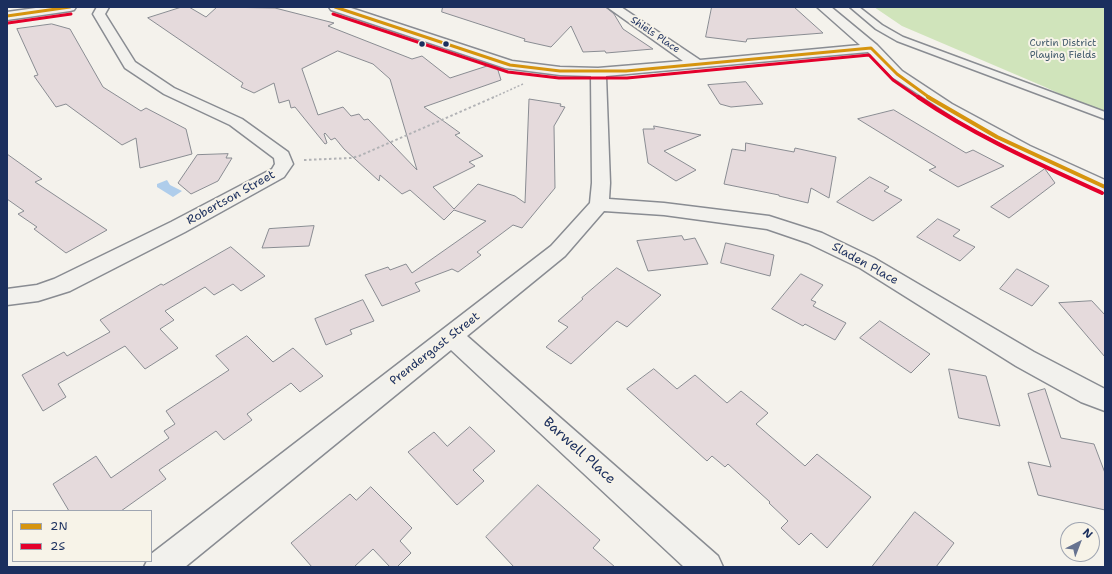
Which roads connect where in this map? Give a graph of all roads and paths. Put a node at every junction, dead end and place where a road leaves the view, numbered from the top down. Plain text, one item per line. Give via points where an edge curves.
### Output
1 (70, 7) edge
2 (103, 7) edge
3 (335, 7) edge
4 (613, 7) edge
5 (823, 7) edge
6 (854, 7) edge
7 (7, 16) edge
8 (871, 48) junction
9 (697, 64) junction
10 (598, 72) junction
11 (524, 83) dead end
12 (1105, 116) edge
13 (283, 160) junction
14 (1105, 186) edge
15 (599, 204) junction
16 (7, 297) edge
17 (451, 336) junction
18 (1105, 400) edge
19 (160, 567) edge
20 (707, 567) edge

1 - 7 street
2 - 13 street, Robertson Street via 99,14 130,65 169,91 236,122 282,156
3 - 10 street via 510,64
4 - 9 street, Shiels Place
5 - 8 street
6 - 12 lane via 900,39
8 - 9 street
8 - 14 street via 896,73 988,132
9 - 10 street
10 - 15 street via 601,183
11 - 13 path via 355,157
13 - 16 street, Robertson Street via 284,164 278,173 62,285 38,293
15 - 17 street, Prendergast Street via 558,251
15 - 18 street, Sladen Place via 664,209 769,223 815,238 867,263 1025,359
17 - 19 street, Prendergast Street
17 - 20 street, Barwell Place

